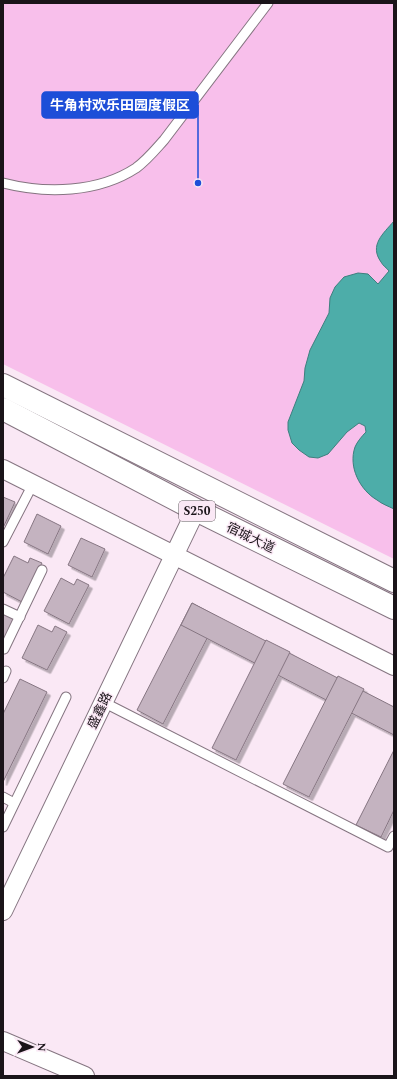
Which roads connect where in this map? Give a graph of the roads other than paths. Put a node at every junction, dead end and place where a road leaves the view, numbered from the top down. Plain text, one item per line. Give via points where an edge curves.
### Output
1 (268, 3) edge
2 (3, 182) edge
3 (3, 385) edge
4 (3, 409) edge
5 (3, 469) edge
6 (33, 484) junction
7 (196, 510) junction
8 (3, 542) edge
9 (174, 555) junction
10 (42, 570) dead end
11 (394, 581) edge
12 (394, 608) edge
13 (3, 609) edge
14 (20, 617) junction
15 (4, 649) dead end
16 (394, 666) edge
17 (66, 696) dead end
18 (103, 702) junction
19 (3, 797) edge
20 (14, 803) junction
21 (3, 827) edge
22 (394, 836) edge
23 (3, 911) edge
24 (3, 1041) edge
25 (85, 1076) edge

1 - 2 lane via 164,140 137,167 104,183 83,187 33,189
3 - 11 main road, 宿城大道 / S250
4 - 7 main road, 宿城大道 / S250
5 - 6 street
6 - 8 lane
6 - 9 street
7 - 9 street, 盛鑫路
7 - 12 main road, 宿城大道 / S250
9 - 16 street
9 - 18 street, 盛鑫路
10 - 14 lane
13 - 14 lane
14 - 15 lane
17 - 20 lane
18 - 22 lane via 388,847
18 - 23 street, 盛鑫路
19 - 20 lane
20 - 21 lane
24 - 25 street

